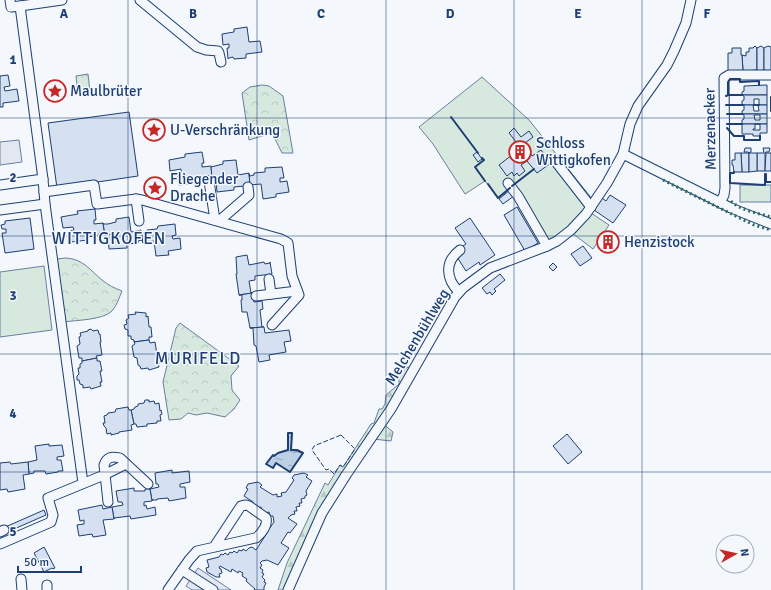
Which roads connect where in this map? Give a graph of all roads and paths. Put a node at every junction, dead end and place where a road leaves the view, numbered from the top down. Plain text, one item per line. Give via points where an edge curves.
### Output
1 (10, 0) edge
2 (62, 0) edge
3 (140, 0) edge
4 (691, 0) edge
5 (20, 6) junction
6 (221, 62) dead end
7 (771, 75) edge
8 (623, 154) junction
9 (556, 162) dead end
10 (43, 179) junction
11 (209, 181) dead end
12 (508, 183) dead end
13 (0, 185) edge
14 (248, 187) dead end
15 (44, 192) junction
16 (136, 199) junction
17 (720, 203) junction
18 (45, 204) junction
19 (591, 207) junction
20 (0, 210) edge
21 (217, 221) junction
22 (138, 222) dead end
23 (771, 224) edge
24 (547, 246) junction
25 (460, 250) dead end
26 (269, 279) dead end
27 (297, 291) junction
28 (459, 292) junction
29 (271, 294) junction
30 (256, 296) dead end
31 (272, 325) dead end
32 (126, 464) junction
33 (104, 475) junction
34 (83, 483) junction
35 (148, 484) dead end
36 (108, 502) dead end
37 (53, 512) junction
38 (0, 544) edge
39 (214, 547) junction
40 (0, 548) edge
41 (182, 570) junction
42 (21, 579) dead end
43 (22, 590) edge
44 (168, 590) edge
45 (213, 590) edge
46 (288, 590) edge

1 - 5 street via 11,7
2 - 5 street
3 - 6 street via 197,46 218,51
4 - 8 street, Melchenbühlweg via 686,24 678,43 667,65 638,106 630,124
5 - 10 street
7 - 17 street, Merzenacker via 729,75 724,78 725,188
8 - 17 street
8 - 19 street, Melchenbühlweg
9 - 19 street
10 - 13 street
10 - 15 street
11 - 21 street
12 - 24 street
14 - 21 street via 249,195
15 - 16 street via 94,185 97,204
15 - 18 street
16 - 21 street
16 - 22 street
17 - 23 street
18 - 20 street
18 - 34 street
19 - 24 street, Melchenbühlweg via 571,230
21 - 27 street via 288,243 292,276
24 - 28 street, Melchenbühlweg via 490,268
25 - 28 street via 452,257 448,270 452,283
26 - 29 street
27 - 29 street
27 - 31 street via 299,295
28 - 46 street, Melchenbühlweg via 391,409 322,513
29 - 30 street
32 - 33 street
32 - 33 street via 120,458 109,457 104,465
32 - 35 street
33 - 34 street
33 - 36 street
34 - 37 street via 48,498
37 - 38 street via 53,518 49,523
37 - 40 street via 53,522 48,528
39 - 39 street via 257,537 266,524 266,518 249,506 241,506
39 - 41 street via 197,551
41 - 44 street
41 - 45 street
42 - 43 street

